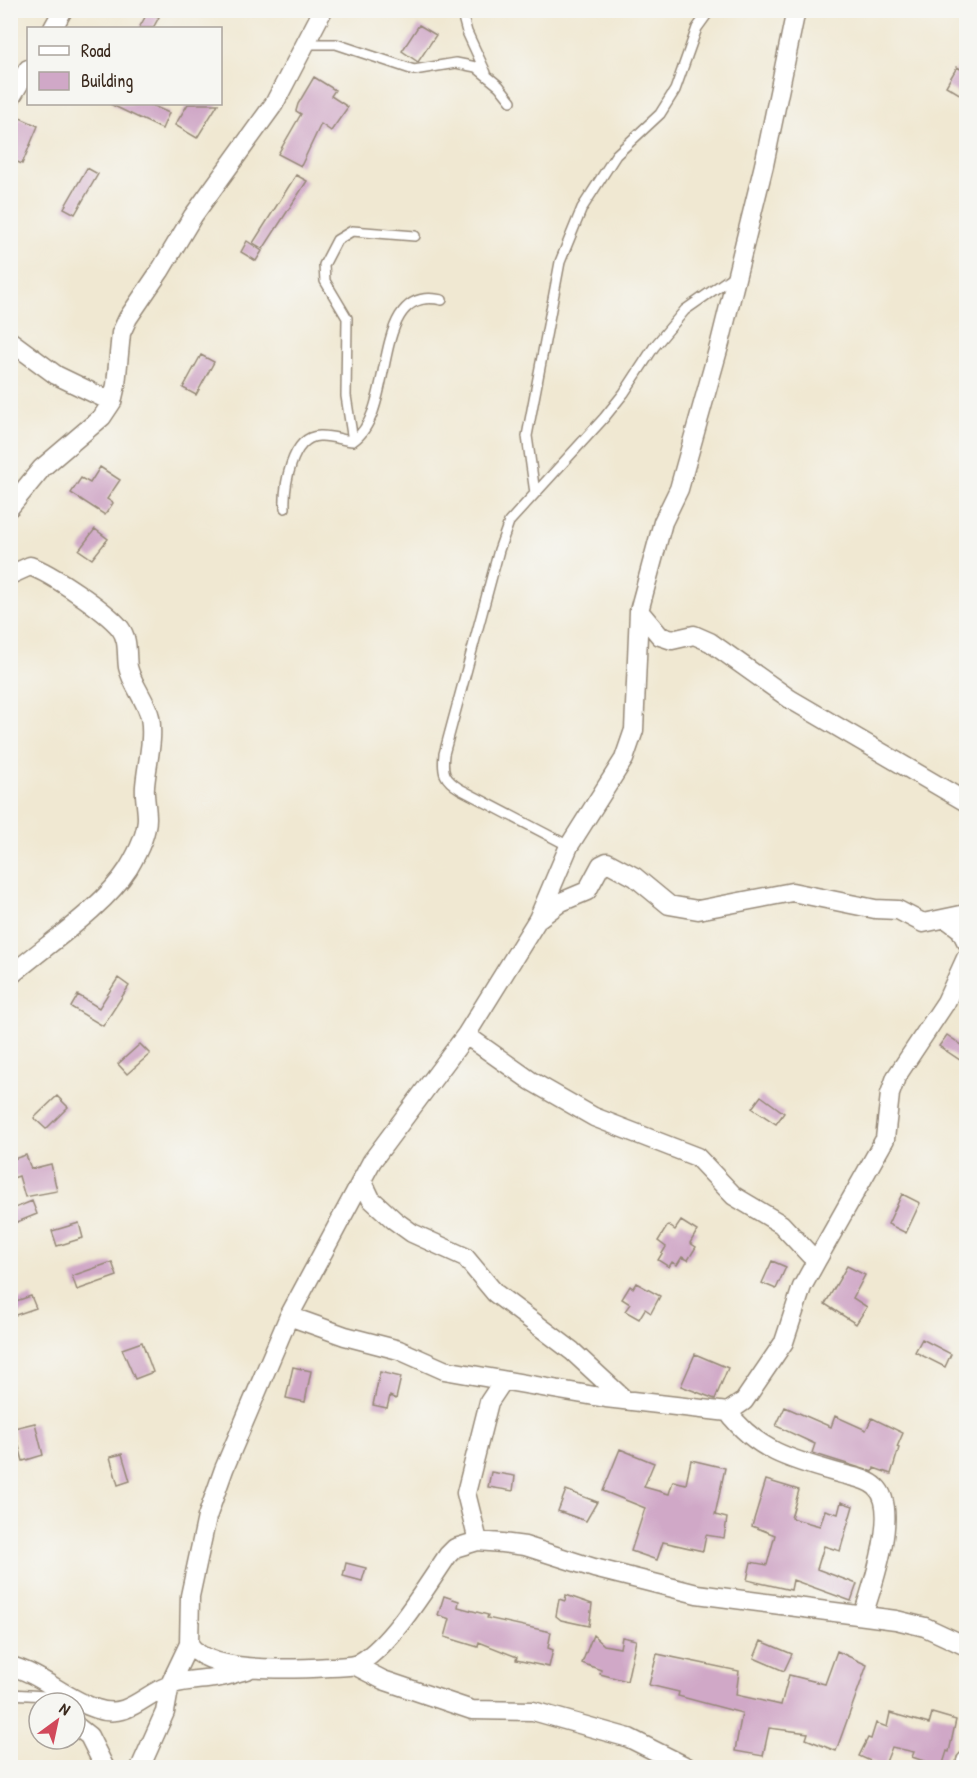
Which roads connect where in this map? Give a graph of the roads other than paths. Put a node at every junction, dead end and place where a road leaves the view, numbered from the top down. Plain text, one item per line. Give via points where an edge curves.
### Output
1 (63, 10) edge
2 (323, 10) edge
3 (461, 10) edge
4 (710, 10) edge
5 (796, 10) edge
6 (54, 27) edge
7 (307, 44) junction
8 (27, 71) edge
9 (486, 73) junction
10 (10, 99) edge
11 (511, 101) dead end
12 (415, 236) dead end
13 (735, 275) junction
14 (442, 300) dead end
15 (10, 341) edge
16 (112, 402) junction
17 (353, 441) junction
18 (535, 493) junction
19 (10, 507) edge
20 (285, 508) dead end
21 (10, 575) edge
22 (639, 611) junction
23 (966, 802) edge
24 (569, 846) junction
25 (966, 915) edge
26 (538, 919) junction
27 (948, 920) junction
28 (966, 941) edge
29 (966, 958) edge
30 (10, 976) edge
31 (466, 1035) junction
32 (362, 1180) junction
33 (818, 1258) junction
34 (289, 1316) junction
35 (503, 1381) junction
36 (625, 1400) junction
37 (728, 1412) junction
38 (477, 1541) junction
39 (863, 1615) junction
40 (189, 1644) junction
41 (966, 1646) edge
42 (354, 1665) junction
43 (10, 1666) edge
44 (251, 1668) junction
45 (170, 1684) junction
46 (55, 1691) edge
47 (10, 1694) edge
48 (27, 1696) edge
49 (87, 1706) edge
50 (87, 1734) edge
51 (657, 1761) edge
52 (966, 1761) edge
53 (105, 1767) edge
54 (140, 1767) edge
55 (689, 1767) edge
56 (965, 1767) edge

1 - 6 street
2 - 7 street
3 - 9 lane
4 - 18 lane via 697,28 675,90 660,114 616,155 582,208 560,262 527,436
5 - 13 street via 764,165
7 - 9 lane via 336,44 414,70 456,63
7 - 16 street via 274,104 193,216 128,318 121,333
8 - 10 street
9 - 11 lane
12 - 17 lane via 352,231 337,240 324,265 325,281 347,318 346,396
13 - 18 lane via 685,310 604,418
13 - 22 street via 679,489 663,522
14 - 17 lane via 426,296 416,299 400,314 368,425
15 - 16 street via 56,375
16 - 19 street via 102,417 42,468
17 - 20 lane via 317,436 309,440 290,466
18 - 24 lane via 509,522 499,550 444,754 443,771 447,780 460,789
21 - 30 street via 30,566 48,572 121,629 127,643 131,678 149,716 151,738 145,788 147,819 129,867 94,908
22 - 23 street via 660,636 672,640 694,635 710,642 808,710
22 - 24 street via 634,730 624,759
24 - 26 street
25 - 27 street
26 - 27 street via 561,902 587,891 607,862 635,877 669,906 698,910 792,892 898,910 923,923
26 - 31 street
27 - 28 street via 960,929
29 - 33 street via 946,1002 896,1077 885,1139
31 - 32 street
31 - 33 street via 531,1081 594,1117 697,1157 734,1196 781,1224 810,1255
32 - 34 street
32 - 36 street via 371,1199 394,1220 412,1233 465,1257 495,1293 572,1351
33 - 37 street via 798,1297 784,1342 744,1401
34 - 35 street via 399,1350 444,1370
34 - 40 street via 207,1517 190,1596
35 - 36 street
35 - 38 street via 489,1402 466,1493
36 - 37 street
37 - 39 street via 742,1432 763,1445 796,1461 876,1486 885,1509 882,1556
38 - 39 street via 525,1546 697,1594
38 - 42 street via 455,1548 448,1555 382,1644
39 - 41 street via 925,1627
40 - 44 street via 198,1655
40 - 45 street
42 - 44 street
42 - 51 street via 384,1680 472,1710 533,1711 629,1738
43 - 46 street via 34,1675
44 - 45 street
45 - 49 street via 120,1712
45 - 54 street via 165,1712
47 - 48 lane
50 - 53 street
51 - 55 street
52 - 56 street

